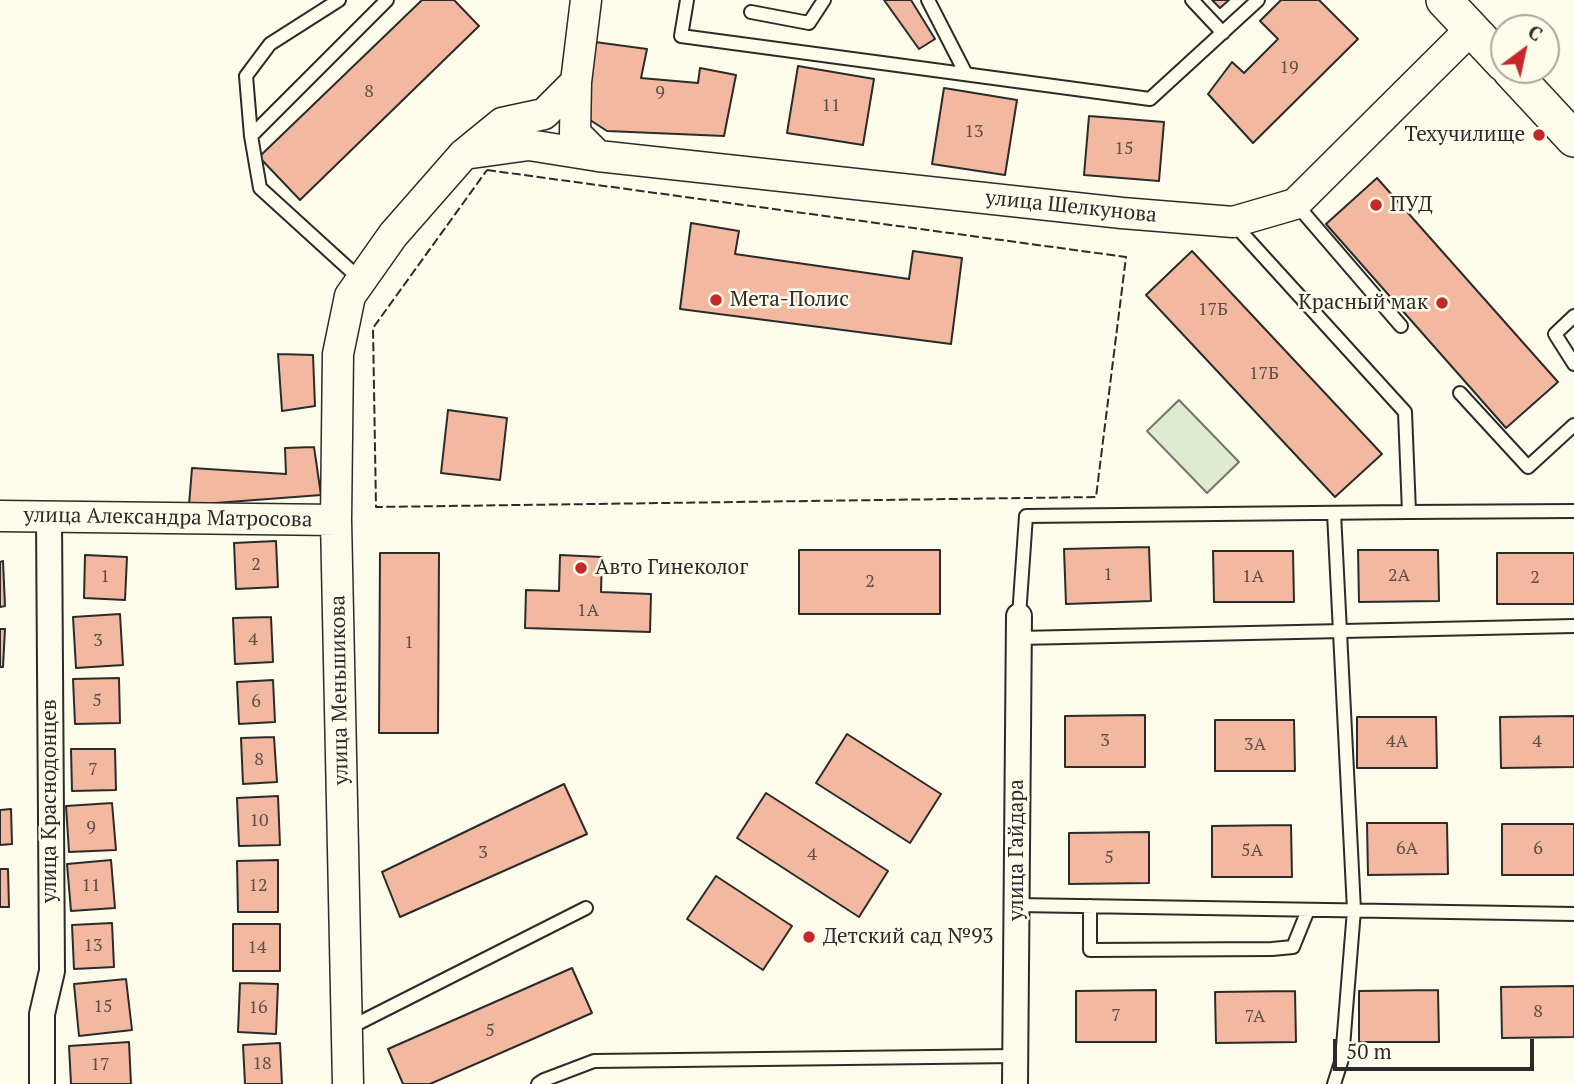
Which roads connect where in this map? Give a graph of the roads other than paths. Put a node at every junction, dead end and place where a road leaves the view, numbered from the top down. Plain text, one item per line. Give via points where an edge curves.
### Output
1 (339, 0) edge
2 (387, 0) edge
3 (586, 0) edge
4 (687, 0) edge
5 (824, 0) edge
6 (928, 0) edge
7 (1192, 0) edge
8 (1258, 0) edge
9 (1444, 0) edge
10 (751, 12) dead end
11 (1471, 29) junction
12 (1223, 33) junction
13 (1490, 49) edge
14 (966, 74) junction
15 (576, 82) junction
16 (1523, 84) edge
17 (251, 136) junction
18 (1574, 139) edge
19 (464, 154) junction
20 (598, 156) junction
21 (1296, 204) junction
22 (1233, 222) junction
23 (356, 288) junction
24 (1574, 316) edge
25 (1401, 326) dead end
26 (1574, 364) edge
27 (1460, 393) dead end
28 (1574, 425) edge
29 (1574, 511) edge
30 (1409, 512) junction
31 (1334, 513) junction
32 (0, 516) edge
33 (49, 518) junction
34 (336, 520) junction
35 (1574, 626) edge
36 (1019, 627) junction
37 (1340, 631) junction
38 (1017, 905) junction
39 (1090, 906) junction
40 (586, 908) dead end
41 (1308, 910) junction
42 (1354, 910) junction
43 (1574, 914) edge
44 (347, 1030) junction
45 (1016, 1056) junction
46 (43, 1084) edge
47 (348, 1084) edge
48 (538, 1084) edge
49 (1016, 1084) edge
50 (1334, 1084) edge

1 - 17 lane via 270,44 246,76
2 - 17 lane
3 - 15 street
4 - 14 lane via 681,36
5 - 10 lane via 809,23
6 - 14 lane
7 - 12 lane
8 - 12 lane
9 - 11 main road
11 - 13 main road
11 - 21 street, улица Шелкунова
12 - 14 lane via 1150,99
15 - 19 street via 544,114 502,123
15 - 20 street via 575,134
16 - 18 main road
17 - 23 lane via 260,188
19 - 20 street, улица Шелкунова via 529,145
19 - 23 street via 393,235
20 - 22 street, улица Шелкунова
21 - 22 street, улица Шелкунова
21 - 25 lane
22 - 30 lane via 1405,412
23 - 34 street, улица Меньшикова via 338,354
24 - 26 lane via 1555,334
27 - 28 lane via 1528,467
29 - 30 lane
30 - 31 lane
31 - 36 lane via 1026,516
31 - 37 lane
32 - 33 street, улица Александра Матросова
33 - 34 street, улица Александра Матросова
33 - 46 street, улица Краснодонцев via 52,971 41,1014
34 - 44 street, улица Меньшикова
35 - 37 lane
36 - 37 lane
36 - 38 street, улица Гайдара
37 - 42 lane
38 - 39 lane
38 - 45 street, улица Гайдара
39 - 41 lane
39 - 41 lane via 1090,950 1293,947
40 - 44 lane
41 - 42 lane
42 - 43 lane
42 - 50 lane via 1342,1059
44 - 47 street, улица Меньшикова
45 - 48 lane via 594,1061
45 - 49 street, улица Гайдара

